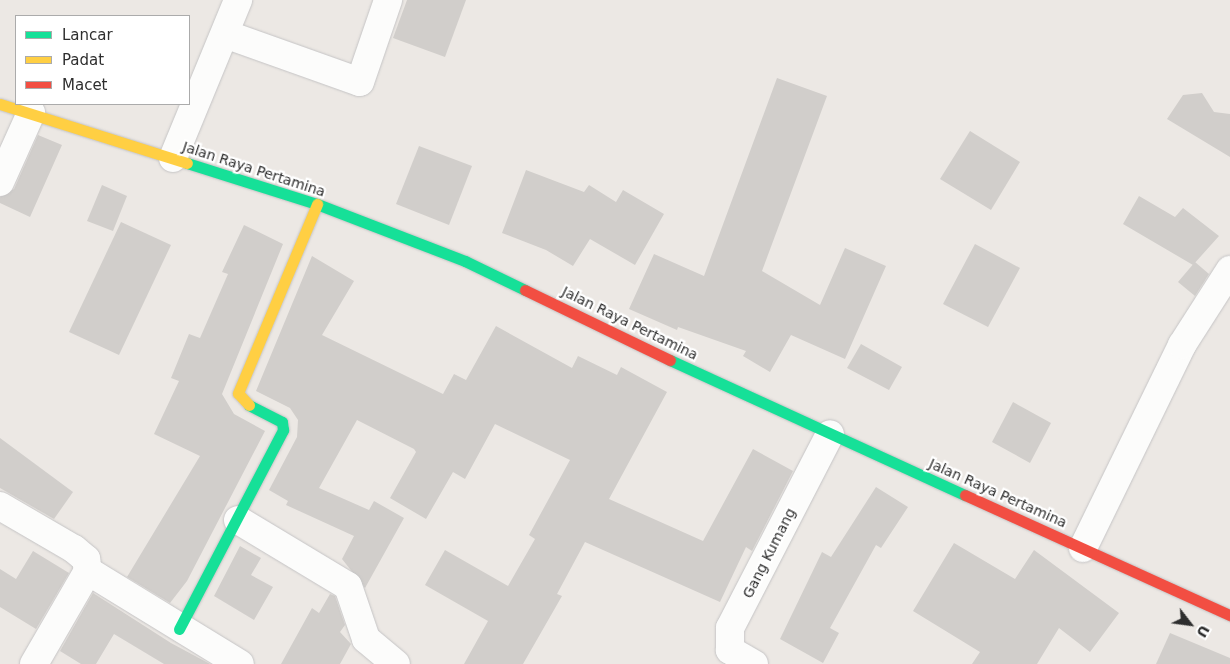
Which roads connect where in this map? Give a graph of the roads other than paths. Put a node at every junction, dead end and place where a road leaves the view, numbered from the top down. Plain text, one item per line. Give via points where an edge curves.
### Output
1 (238, 0) edge
2 (388, 0) edge
3 (225, 34) junction
4 (0, 104) edge
5 (32, 113) junction
6 (174, 158) junction
7 (0, 182) edge
8 (317, 204) junction
9 (1230, 270) edge
10 (830, 434) junction
11 (0, 506) edge
12 (238, 520) junction
13 (1083, 548) junction
14 (88, 571) junction
15 (1230, 615) edge
16 (179, 629) junction
17 (34, 664) edge
18 (240, 664) edge
19 (396, 664) edge
20 (754, 664) edge

1 - 3 street
2 - 3 street via 360,82
3 - 6 street
4 - 5 main road, Jalan Raya Pertamina
5 - 6 main road, Jalan Raya Pertamina
5 - 7 street
6 - 8 main road, Jalan Raya Pertamina
8 - 10 main road, Jalan Raya Pertamina via 465,261
8 - 12 main road via 238,393 242,401 284,425
9 - 13 street via 1182,345
10 - 13 main road, Jalan Raya Pertamina
10 - 20 street, Gang Kumang via 730,628 730,650
11 - 14 street via 74,550 86,559
12 - 16 main road
12 - 19 street via 348,586 366,639
13 - 15 main road, Jalan Raya Pertamina
14 - 16 street
14 - 17 street
16 - 18 street

